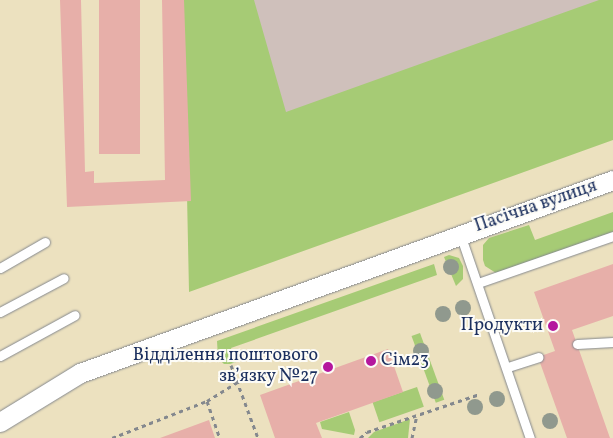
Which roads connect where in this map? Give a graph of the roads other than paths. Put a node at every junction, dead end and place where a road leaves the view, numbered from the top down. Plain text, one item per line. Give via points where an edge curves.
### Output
1 (613, 180) edge
2 (460, 234) junction
3 (613, 236) edge
4 (45, 242) dead end
5 (0, 268) edge
6 (64, 278) dead end
7 (478, 283) junction
8 (0, 312) edge
9 (75, 315) dead end
10 (613, 342) edge
11 (577, 344) dead end
12 (0, 356) edge
13 (538, 357) dead end
14 (508, 367) junction
15 (0, 422) edge
16 (530, 438) edge

1 - 2 street, Пасічна вулиця
2 - 7 lane
2 - 15 street, Пасічна вулиця via 80,373
3 - 7 lane
4 - 5 lane
6 - 8 lane
7 - 14 lane
9 - 12 lane
10 - 11 lane
13 - 14 lane
14 - 16 lane

